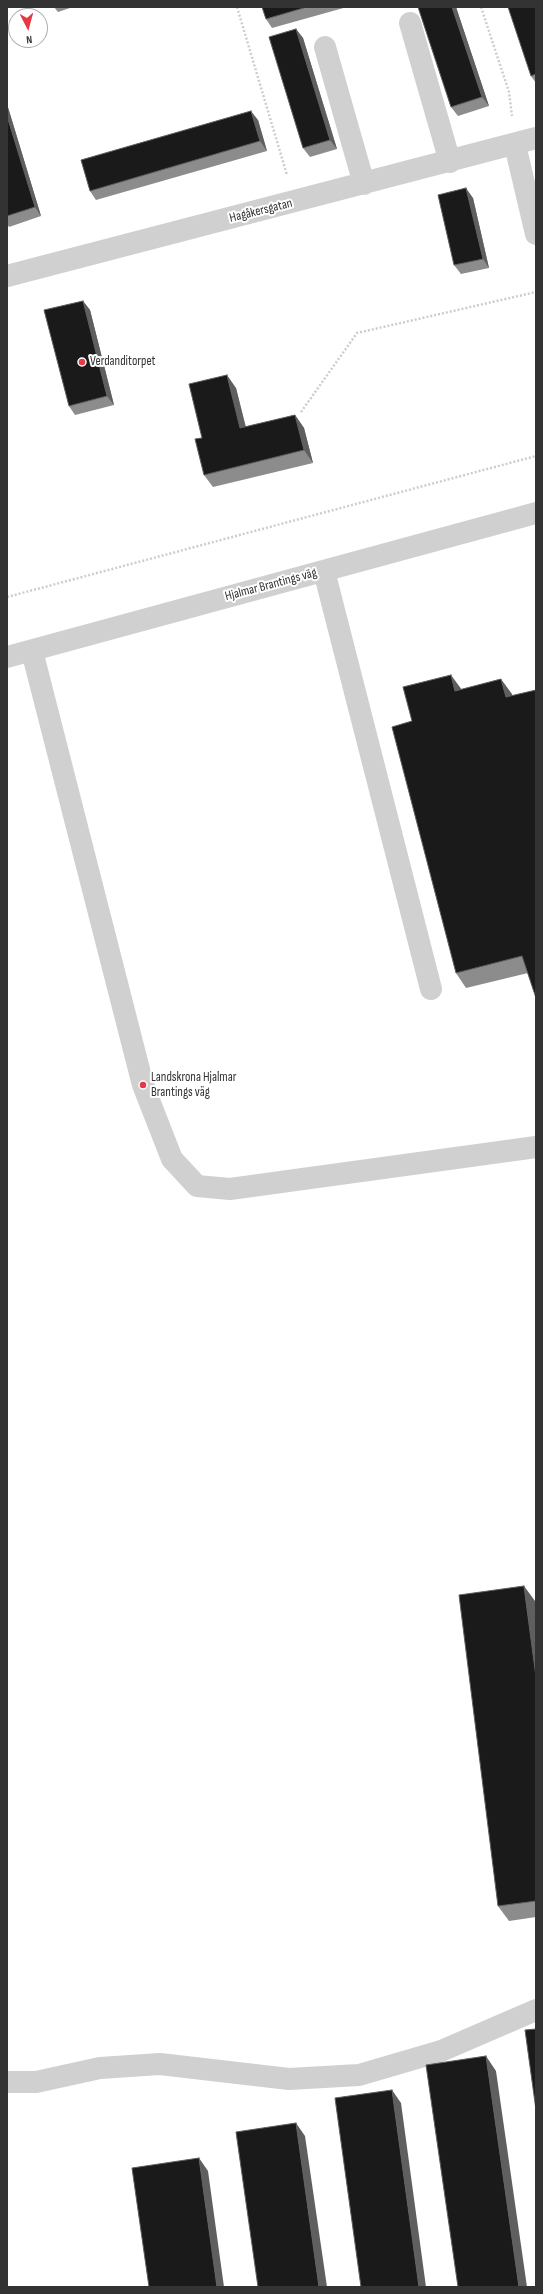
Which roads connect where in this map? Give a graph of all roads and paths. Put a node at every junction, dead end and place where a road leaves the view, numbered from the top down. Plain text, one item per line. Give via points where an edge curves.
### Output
1 (237, 7) edge
2 (481, 7) edge
3 (410, 23) dead end
4 (325, 47) dead end
5 (536, 138) edge
6 (515, 145) junction
7 (450, 162) junction
8 (364, 184) junction
9 (295, 202) junction
10 (536, 234) edge
11 (7, 276) edge
12 (536, 292) edge
13 (301, 412) dead end
14 (536, 456) edge
15 (536, 513) edge
16 (324, 570) junction
17 (7, 597) edge
18 (32, 651) junction
19 (7, 657) edge
20 (431, 989) dead end
21 (536, 1147) edge
22 (536, 2010) edge
23 (7, 2082) edge

1 - 9 path
2 - 6 path via 510,92
3 - 7 street
4 - 8 street
5 - 6 street, Hagåkersgatan
6 - 7 street, Hagåkersgatan
6 - 10 street
7 - 8 street, Hagåkersgatan
8 - 9 street, Hagåkersgatan
9 - 11 street, Hagåkersgatan
12 - 13 path via 357,333
14 - 17 path
15 - 16 street, Hjalmar Brantings väg
16 - 18 street, Hjalmar Brantings väg
16 - 20 street
18 - 19 street, Hjalmar Brantings väg
18 - 21 street via 143,1084 172,1158 197,1186 230,1188
22 - 23 street via 441,2051 359,2075 288,2079 160,2064 100,2068 36,2082

